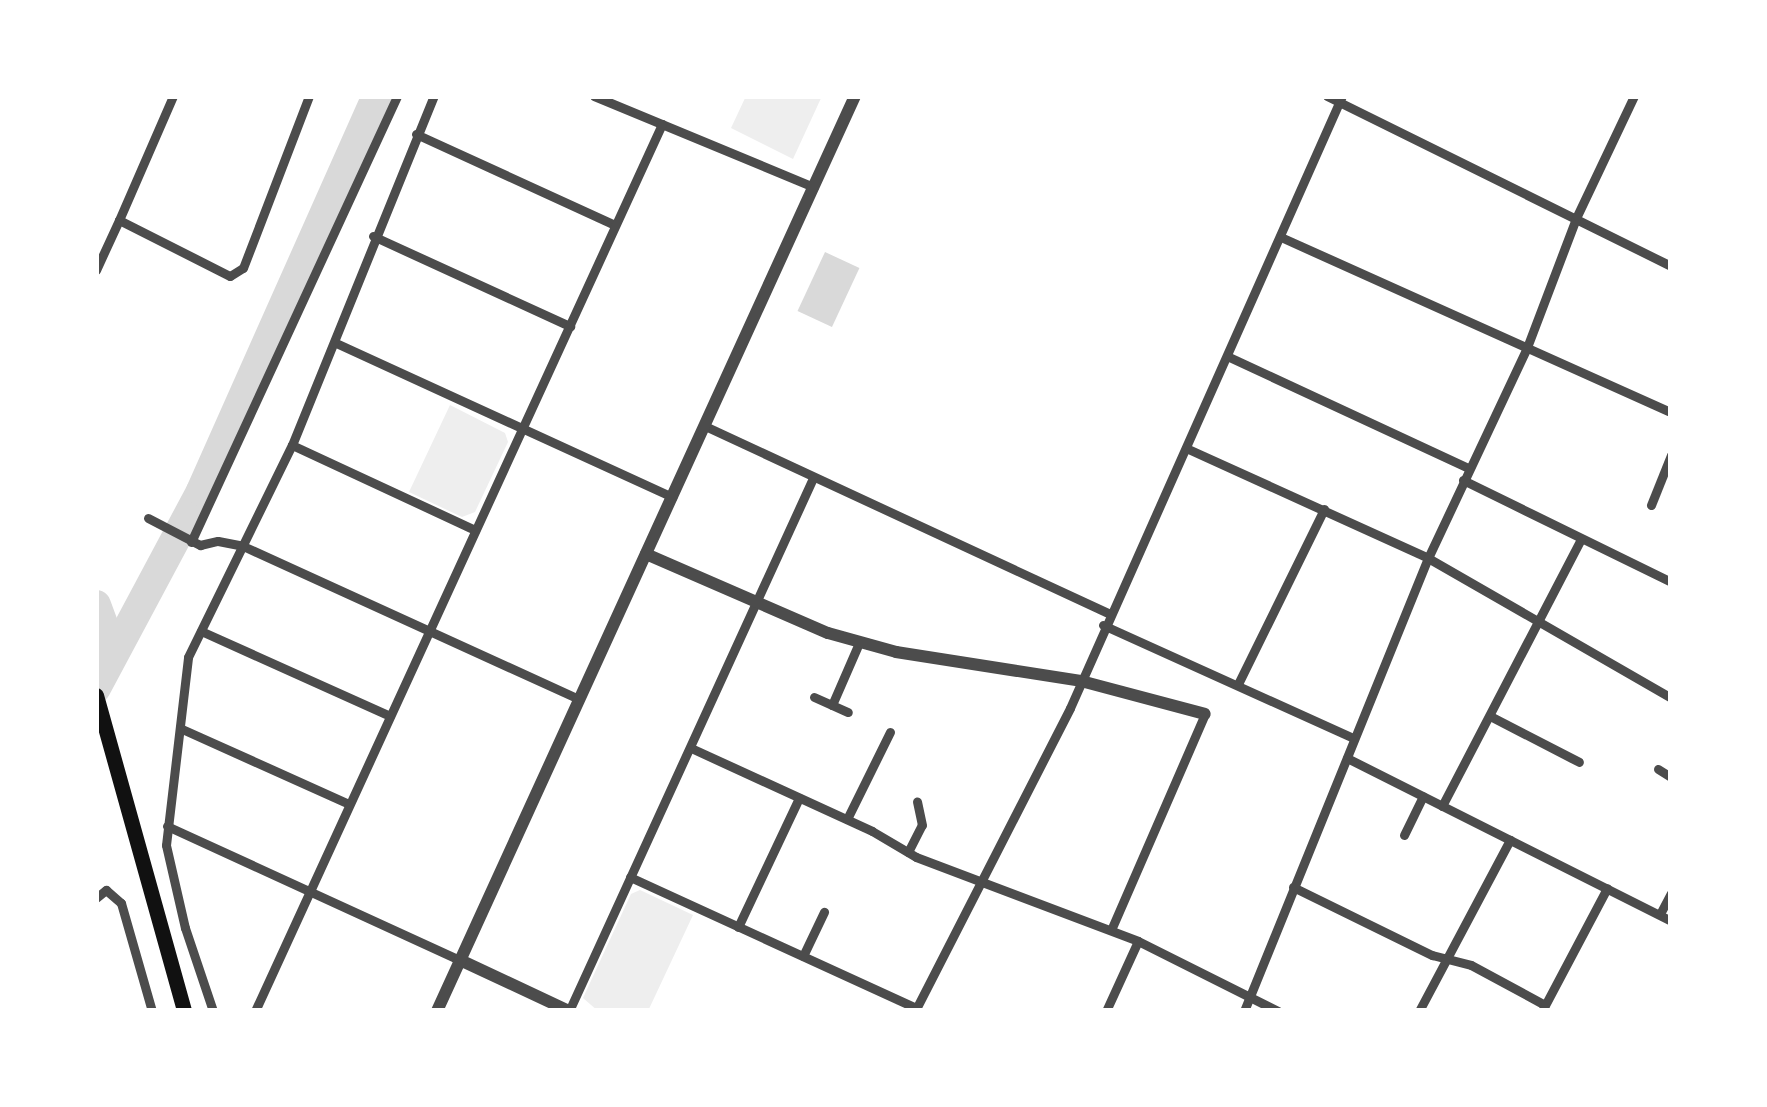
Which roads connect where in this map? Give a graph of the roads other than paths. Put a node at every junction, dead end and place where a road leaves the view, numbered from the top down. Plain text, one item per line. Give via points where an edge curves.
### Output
1 (173, 96) edge
2 (309, 96) edge
3 (397, 96) edge
4 (434, 96) edge
5 (594, 96) edge
6 (855, 96) edge
7 (1327, 96) edge
8 (1634, 96) edge
9 (1341, 99) edge
10 (662, 124) junction
11 (416, 134) junction
12 (814, 187) junction
13 (1577, 216) junction
14 (119, 220) junction
15 (615, 225) junction
16 (373, 236) junction
17 (1283, 238) junction
18 (1671, 266) edge
19 (96, 270) edge
20 (570, 326) junction
21 (336, 344) junction
22 (1526, 350) junction
23 (1227, 356) junction
24 (1671, 412) edge
25 (705, 425) junction
26 (522, 428) junction
27 (292, 446) junction
28 (1186, 448) junction
29 (1671, 455) edge
30 (1468, 468) junction
31 (812, 478) junction
32 (1463, 481) junction
33 (672, 496) junction
34 (1651, 505) dead end
35 (1324, 509) junction
36 (148, 518) dead end
37 (475, 530) junction
38 (186, 539) junction
39 (1581, 539) junction
40 (243, 546) junction
41 (646, 554) junction
42 (1428, 558) junction
43 (1671, 582) edge
44 (754, 604) junction
45 (1106, 619) junction
46 (1540, 622) junction
47 (201, 631) junction
48 (428, 632) junction
49 (859, 643) junction
50 (1081, 681) junction
51 (1238, 684) junction
52 (96, 695) edge
53 (814, 697) dead end
54 (1671, 698) edge
55 (579, 699) junction
56 (832, 705) junction
57 (848, 712) dead end
58 (1204, 714) joint
59 (390, 716) junction
60 (1490, 716) junction
61 (182, 729) junction
62 (890, 732) dead end
63 (1353, 738) junction
64 (691, 748) junction
65 (1347, 758) junction
66 (1579, 762) dead end
67 (1658, 769) dead end
68 (1671, 777) edge
69 (1423, 796) junction
70 (800, 797) junction
71 (917, 802) dead end
72 (349, 804) junction
73 (1442, 806) junction
74 (847, 819) junction
75 (167, 826) junction
76 (1404, 835) dead end
77 (1510, 840) junction
78 (908, 852) junction
79 (630, 877) junction
80 (980, 884) junction
81 (1293, 887) junction
82 (1607, 888) junction
83 (310, 893) junction
84 (1671, 893) edge
85 (96, 898) edge
86 (824, 912) dead end
87 (1661, 912) junction
88 (1671, 921) edge
89 (738, 927) junction
90 (1111, 930) junction
91 (1138, 941) junction
92 (803, 956) junction
93 (1444, 959) junction
94 (460, 960) junction
95 (1250, 997) junction
96 (1543, 1008) edge
97 (915, 1010) edge
98 (152, 1011) edge
99 (184, 1011) edge
100 (213, 1011) edge
101 (255, 1011) edge
102 (437, 1011) edge
103 (569, 1011) edge
104 (1106, 1011) edge
105 (1244, 1011) edge
106 (1278, 1011) edge
107 (1419, 1011) edge

1 - 14 street
2 - 14 street via 238,273
3 - 38 street
4 - 11 street
5 - 10 street
6 - 12 street
7 - 9 street
8 - 13 street
9 - 13 street
9 - 17 street
10 - 12 street
10 - 15 street
11 - 15 street
11 - 16 street
12 - 25 street
13 - 18 street
13 - 22 street
14 - 19 street
15 - 20 street
16 - 20 street
16 - 21 street
17 - 22 street
17 - 23 street
20 - 26 street
21 - 26 street
21 - 27 street
22 - 24 street
22 - 30 street
23 - 28 street
23 - 30 street
25 - 31 street
25 - 33 street
26 - 33 street
26 - 37 street
27 - 37 street
27 - 40 street
28 - 35 street
28 - 45 street
29 - 34 street
30 - 32 street
31 - 44 street
31 - 45 street
32 - 39 street
32 - 42 street
33 - 41 street
35 - 42 street
35 - 51 street
36 - 38 street
37 - 48 street
38 - 40 street
39 - 43 street
39 - 46 street
40 - 47 street
40 - 48 street
41 - 44 street
41 - 55 street
42 - 46 street
42 - 63 street
44 - 49 street
44 - 64 street
45 - 50 street
45 - 51 street
46 - 54 street
46 - 60 street
47 - 59 street
47 - 61 street via 188,657
48 - 55 street
48 - 59 street
49 - 50 street
49 - 56 street
50 - 58 street
50 - 80 street
51 - 63 street
52 - 99 main road
53 - 56 street
55 - 94 street
56 - 57 street
58 - 90 street
59 - 72 street
60 - 66 street
60 - 73 street
61 - 72 street
61 - 75 street
62 - 74 street
63 - 65 street
64 - 70 street
64 - 79 street
65 - 69 street
65 - 81 street
67 - 68 street
69 - 73 street
69 - 76 street
70 - 74 street
70 - 89 street
71 - 78 street via 922,825
72 - 83 street
73 - 77 street
74 - 78 street
75 - 83 street
75 - 100 street via 184,928
77 - 82 street
77 - 93 street
78 - 80 street
79 - 89 street
79 - 103 street
80 - 90 street
80 - 97 street
81 - 93 street
81 - 95 street
82 - 87 street
82 - 96 street
83 - 94 street
83 - 101 street
84 - 87 street
85 - 98 street via 106,890 122,903
86 - 92 street
87 - 88 street
89 - 92 street
90 - 91 street
91 - 95 street
91 - 104 street
92 - 97 street
93 - 96 street via 1471,964
93 - 107 street
94 - 102 street
94 - 103 street
95 - 105 street
95 - 106 street

